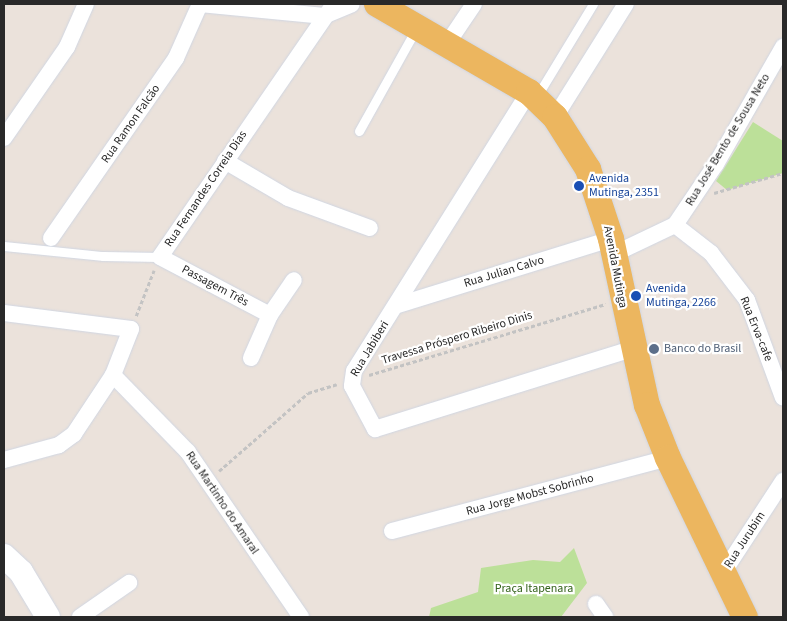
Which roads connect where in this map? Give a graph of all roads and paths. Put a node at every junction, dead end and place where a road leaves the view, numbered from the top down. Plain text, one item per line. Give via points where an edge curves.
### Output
1 (86, 4) edge
2 (200, 4) edge
3 (352, 4) edge
4 (377, 4) edge
5 (474, 4) edge
6 (593, 4) edge
7 (626, 4) edge
8 (329, 10) edge
9 (416, 28) junction
10 (447, 44) junction
11 (783, 47) edge
12 (532, 95) junction
13 (555, 118) junction
14 (359, 131) dead end
15 (4, 138) edge
16 (225, 161) junction
17 (783, 174) edge
18 (693, 198) junction
19 (676, 225) junction
20 (370, 228) dead end
21 (51, 238) dead end
22 (4, 246) edge
23 (613, 246) junction
24 (160, 257) junction
25 (294, 280) dead end
26 (398, 305) junction
27 (596, 307) dead end
28 (4, 313) edge
29 (270, 315) junction
30 (131, 329) junction
31 (632, 349) junction
32 (251, 358) dead end
33 (113, 375) junction
34 (351, 380) junction
35 (783, 398) edge
36 (668, 458) junction
37 (4, 460) edge
38 (209, 480) junction
39 (783, 481) edge
40 (392, 531) dead end
41 (4, 556) edge
42 (723, 573) junction
43 (129, 583) dead end
44 (44, 614) edge
45 (80, 617) edge
46 (301, 617) edge
47 (745, 617) edge

1 - 15 street via 67,47
2 - 8 street
2 - 21 street, Rua Ramon Falcão via 176,58
3 - 8 street
4 - 9 main road, Avenida Mutinga
5 - 10 street
6 - 12 lane
7 - 13 street
8 - 16 street, Rua Fernandes Correia Dias
9 - 10 main road, Avenida Mutinga
9 - 14 lane
10 - 12 main road, Avenida Mutinga
11 - 18 street, Rua José Bento de Sousa Neto
12 - 13 main road, Avenida Mutinga
12 - 26 street, Rua Jabiberi
13 - 23 main road, Avenida Mutinga via 588,169
16 - 20 street via 288,198
16 - 24 street, Rua Fernandes Correia Dias
17 - 18 path
18 - 19 street, Rua José Bento de Sousa Neto
19 - 23 street
19 - 35 street, Rua Erva-cafe via 711,253 747,300
22 - 24 lane
23 - 26 street, Rua Julian Calvo
23 - 31 main road, Avenida Mutinga
24 - 29 street, Passagem Três
24 - 30 path, Rua Fernandes Correia Dias
25 - 29 street
26 - 34 street, Rua Jabiberi
27 - 34 path, Travessa Próspero Ribeiro Dinis
28 - 30 street
29 - 32 street
30 - 33 street
31 - 34 street, Rua Jabiberi via 378,428 371,427
31 - 36 main road, Avenida Mutinga via 647,405
33 - 37 street via 74,434 59,445
33 - 38 street, Rua Martinho do Amaral via 188,452
34 - 38 path, Travessa Próspero Ribeiro Dinis via 308,393
36 - 40 street, Rua Jorge Mobst Sobrinho
36 - 42 main road, Avenida Mutinga
38 - 46 street, Rua Martinho do Amaral
39 - 42 street, Rua Jurubim
41 - 44 main road via 21,572
42 - 47 main road, Avenida Mutinga
43 - 45 street

